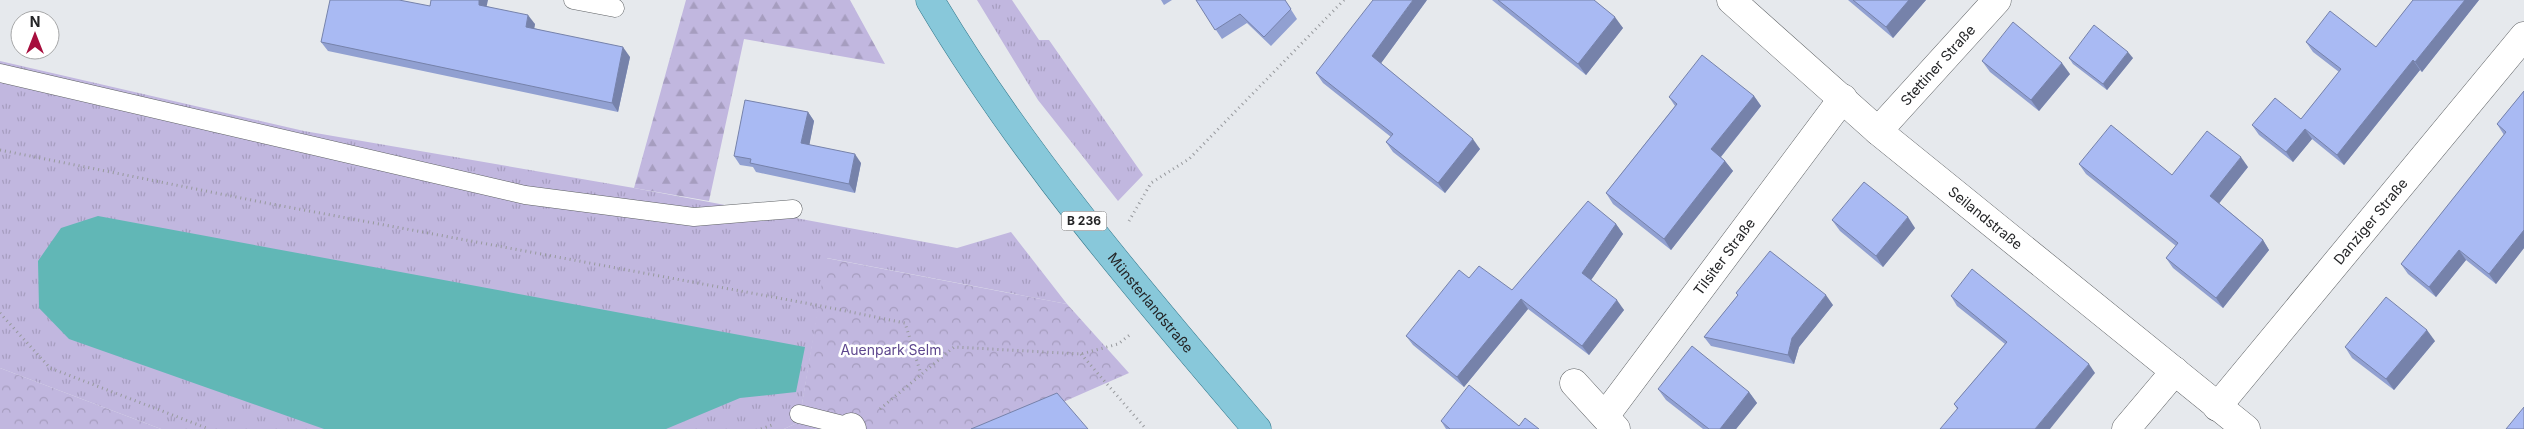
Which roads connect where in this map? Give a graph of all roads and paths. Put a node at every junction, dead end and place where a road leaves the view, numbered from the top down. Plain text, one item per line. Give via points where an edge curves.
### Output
1 (573, 0) edge
2 (930, 0) edge
3 (1344, 0) edge
4 (1731, 0) edge
5 (1997, 0) edge
6 (615, 8) dead end
7 (2524, 36) edge
8 (0, 73) edge
9 (1842, 98) junction
10 (1878, 131) junction
11 (0, 150) edge
12 (793, 209) dead end
13 (1102, 244) junction
14 (1159, 312) junction
15 (0, 313) edge
16 (1081, 354) junction
17 (2175, 371) junction
18 (921, 374) junction
19 (1574, 383) dead end
20 (2217, 407) junction
21 (799, 414) dead end
22 (1611, 423) edge
23 (852, 428) edge
24 (209, 429) edge
25 (1146, 429) edge
26 (1257, 429) edge
27 (2126, 429) edge
28 (2246, 429) edge

1 - 6 lane
2 - 13 main road, Münsterlandstraße / B 236 via 968,64 1049,177
3 - 13 path via 1189,159 1150,183 1129,222
4 - 9 street, Seilandstraße
5 - 10 street, Stettiner Straße
7 - 20 street, Danziger Straße
8 - 12 lane via 525,195 694,217
9 - 10 street, Seilandstraße
9 - 22 street, Tilsiter Straße
10 - 17 street, Seilandstraße
11 - 18 path via 905,324
13 - 14 main road, Münsterlandstraße / B 236
14 - 16 path via 1118,344
14 - 26 main road, Münsterlandstraße / B 236
15 - 24 path via 50,368
16 - 18 path via 954,347
16 - 25 path
17 - 20 street, Seilandstraße
17 - 27 street
18 - 23 path via 872,416
19 - 22 street, Tilsiter Straße
20 - 28 street, Seilandstraße
21 - 23 lane

